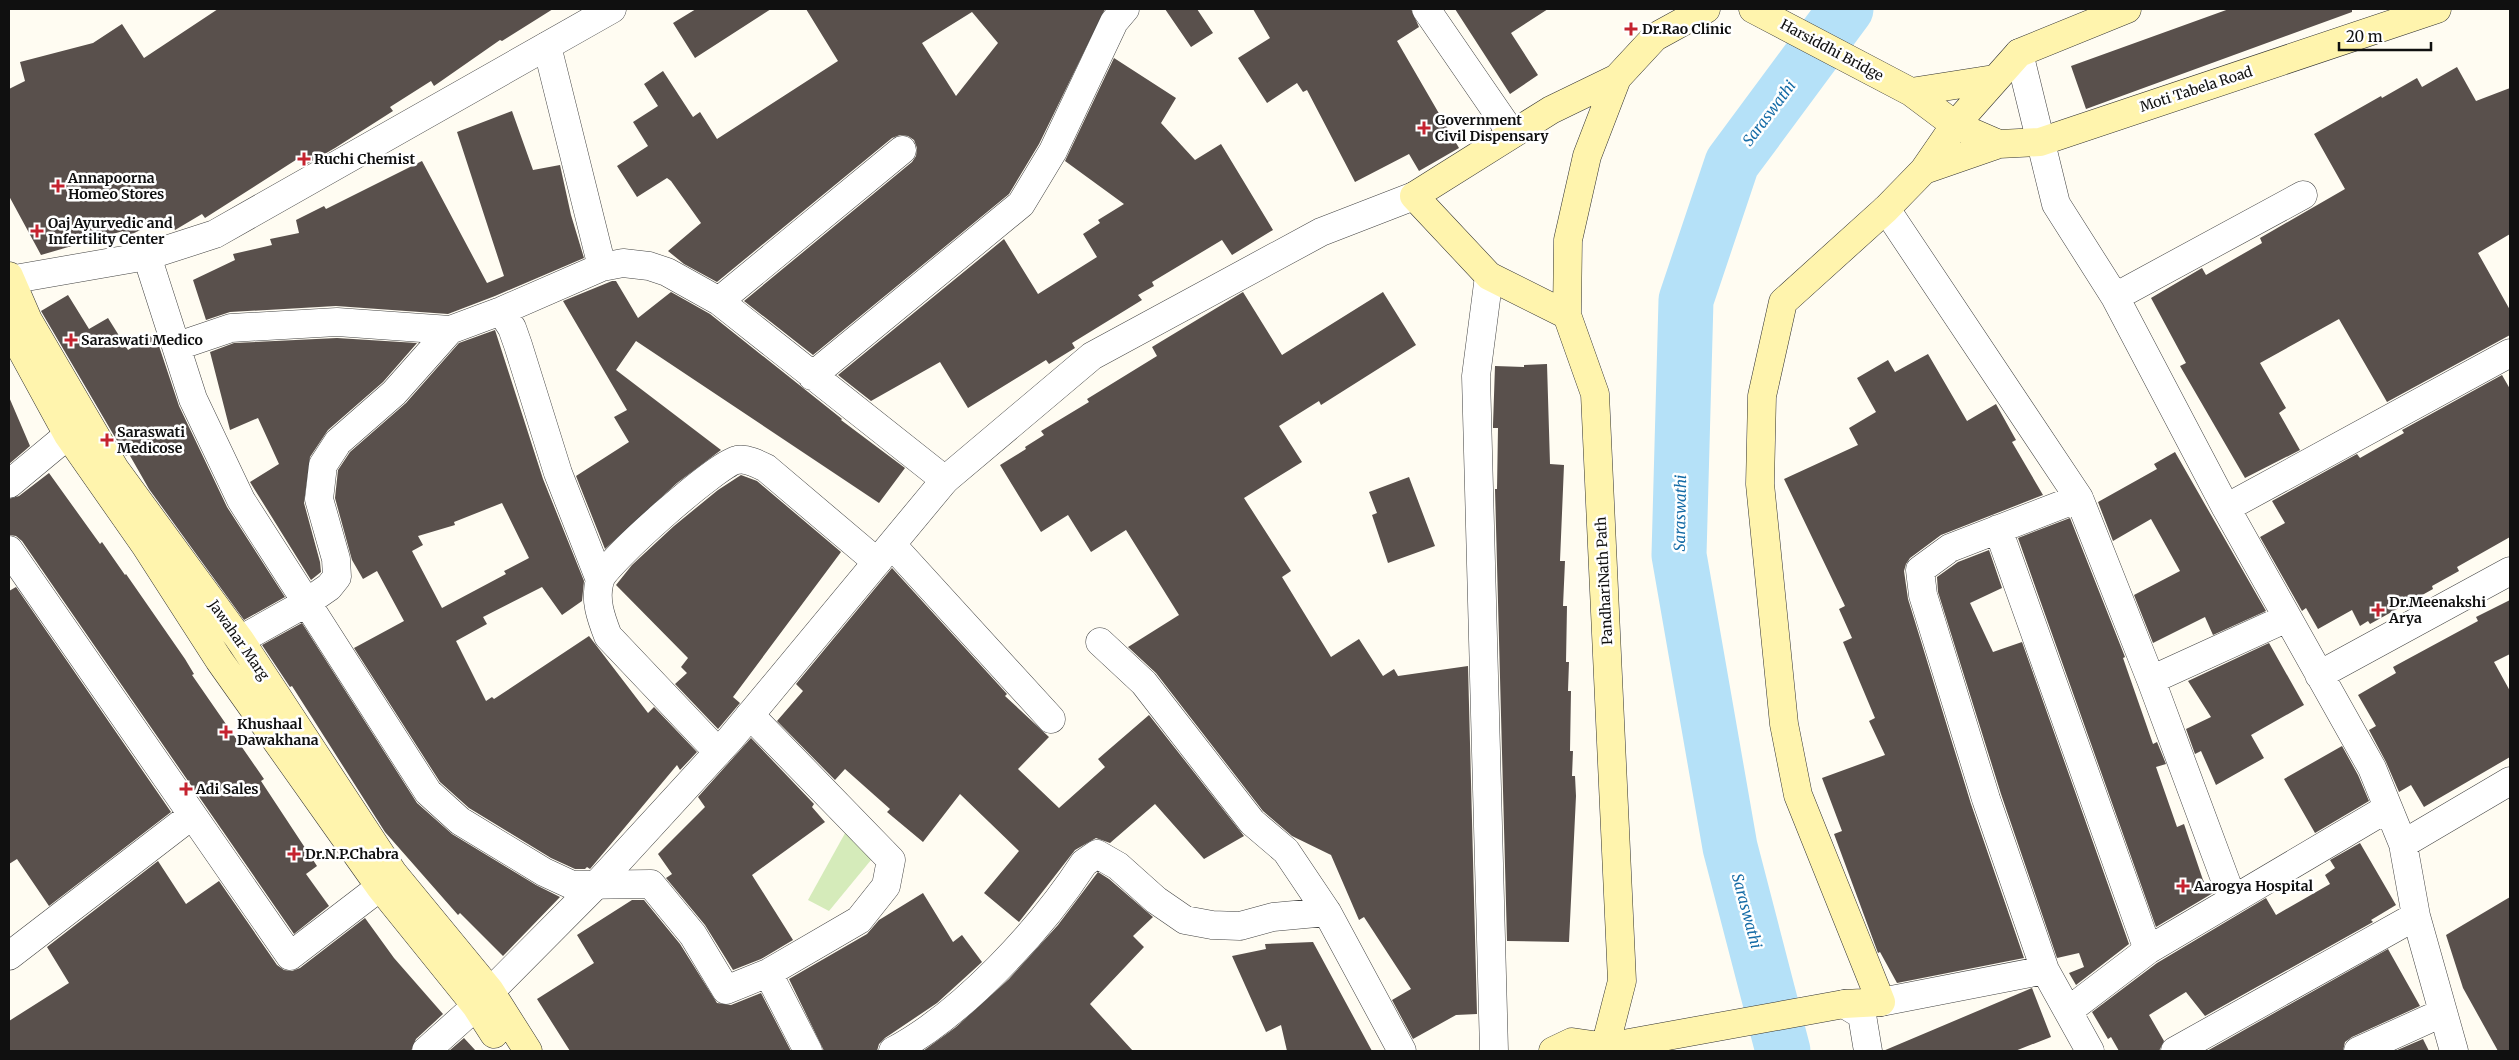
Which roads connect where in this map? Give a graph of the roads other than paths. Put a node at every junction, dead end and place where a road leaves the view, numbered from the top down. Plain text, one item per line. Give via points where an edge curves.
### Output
1 (612, 9) edge
2 (1125, 9) edge
3 (1426, 9) edge
4 (1706, 9) edge
5 (1753, 9) edge
6 (2127, 9) edge
7 (2436, 9) edge
8 (546, 46) junction
9 (2018, 53) junction
10 (1616, 78) junction
11 (1994, 79) junction
12 (1911, 92) junction
13 (1955, 125) junction
14 (1512, 134) junction
15 (2040, 142) junction
16 (1999, 144) junction
17 (902, 150) dead end
18 (1924, 170) junction
19 (2303, 195) dead end
20 (1414, 196) junction
21 (1886, 209) junction
22 (147, 256) junction
23 (602, 267) junction
24 (1489, 276) junction
25 (9, 279) edge
26 (2115, 297) junction
27 (719, 301) junction
28 (501, 311) junction
29 (1566, 315) junction
30 (9, 327) edge
31 (450, 330) junction
32 (178, 346) junction
33 (2510, 353) edge
34 (812, 376) junction
35 (68, 435) junction
36 (945, 480) junction
37 (9, 484) edge
38 (2079, 498) junction
39 (2226, 508) junction
40 (1998, 529) junction
41 (9, 550) edge
42 (884, 553) junction
43 (2510, 571) edge
44 (600, 580) junction
45 (306, 603) junction
46 (2287, 618) junction
47 (240, 640) junction
48 (1100, 642) dead end
49 (2319, 675) junction
50 (2151, 680) junction
51 (750, 714) junction
52 (1051, 719) dead end
53 (718, 752) junction
54 (2510, 781) edge
55 (2388, 808) junction
56 (191, 816) junction
57 (2403, 844) junction
58 (598, 883) junction
59 (380, 888) junction
60 (2232, 898) junction
61 (1326, 912) junction
62 (2416, 916) junction
63 (2148, 950) junction
64 (9, 956) edge
65 (2045, 970) junction
66 (768, 973) junction
67 (483, 998) junction
68 (1881, 1002) junction
69 (1844, 1004) junction
70 (2068, 1011) junction
71 (2442, 1013) junction
72 (1607, 1050) edge
73 (426, 1051) edge
74 (506, 1051) edge
75 (528, 1051) edge
76 (808, 1051) edge
77 (893, 1051) edge
78 (1402, 1051) edge
79 (1494, 1051) edge
80 (1553, 1051) edge
81 (1868, 1051) edge
82 (2090, 1051) edge
83 (2175, 1051) edge
84 (2358, 1051) edge
85 (2454, 1051) edge

1 - 8 street
2 - 34 street via 1114,22 1053,151 1021,204
3 - 14 street
4 - 10 main road via 1655,38
5 - 12 main road, Harsiddhi Bridge
6 - 9 main road
7 - 15 main road, Moti Tabela Road
8 - 22 street via 216,234
8 - 23 street
9 - 11 main road
9 - 15 street
10 - 14 main road via 1551,110
10 - 29 main road via 1587,156 1568,240
11 - 12 main road
11 - 13 main road
12 - 13 main road, Harsiddhi Bridge
13 - 16 main road, Moti Tabela Road
13 - 18 main road
14 - 20 main road
15 - 16 main road, Moti Tabela Road
15 - 26 street via 2056,204
16 - 18 main road
17 - 27 street
18 - 21 main road
19 - 26 street
20 - 24 main road
20 - 36 street via 1321,232 1092,356
21 - 38 street
21 - 68 main road via 1783,302 1762,396 1760,484 1784,724 1798,795
22 - 25 street
22 - 32 street
23 - 27 street via 634,263 658,269
23 - 28 street
24 - 29 main road
24 - 79 street via 1476,376
25 - 47 main road, Jawahar Marg via 28,320 115,469
26 - 39 street
27 - 34 street
28 - 31 street
28 - 44 street via 512,328 558,473
29 - 72 main road, PandhariNath Path via 1595,394 1622,981
30 - 35 main road, Jawahar Marg
31 - 32 street via 337,322 231,328
31 - 45 street via 394,393 338,442 323,465 319,499 336,559 337,577 329,587
32 - 45 street via 194,399 241,500
33 - 39 street
34 - 36 street
35 - 37 street
35 - 59 main road, Jawahar Marg via 145,545 219,660
36 - 42 street
38 - 40 street
38 - 50 street
39 - 46 street
40 - 63 street
40 - 65 street via 1950,548 1920,570 1923,595 1986,799
41 - 56 street
42 - 44 street via 766,468 737,460 720,468 677,503 611,564
42 - 51 street
42 - 52 street
43 - 49 street
44 - 53 street via 598,611 608,636
45 - 47 street
45 - 58 street via 428,792 460,821 544,872 572,885
46 - 49 street
46 - 50 street
47 - 67 main road, Jawahar Marg via 393,874
48 - 61 street via 1144,683 1252,822 1286,851
49 - 55 street via 2372,768
50 - 60 street
51 - 53 street
51 - 66 street via 891,860 886,886 859,920
53 - 58 street
54 - 57 street
55 - 57 street
55 - 60 street
56 - 59 street via 290,956
56 - 64 street
57 - 62 street
58 - 66 street via 651,884 693,935 726,990
58 - 67 street
59 - 67 main road, Jawahar Marg
60 - 63 street
61 - 77 street via 1273,917 1240,926 1185,920 1156,900 1118,866 1097,854 1084,863 1025,939 963,1002
61 - 78 street
62 - 71 street
62 - 83 street
63 - 70 street
65 - 68 street
65 - 70 street
66 - 76 street
67 - 73 street
67 - 74 main road
67 - 75 main road
68 - 69 main road
69 - 72 main road
69 - 81 street via 1862,1015
70 - 82 street
71 - 84 street
71 - 85 street
72 - 80 main road via 1572,1042

